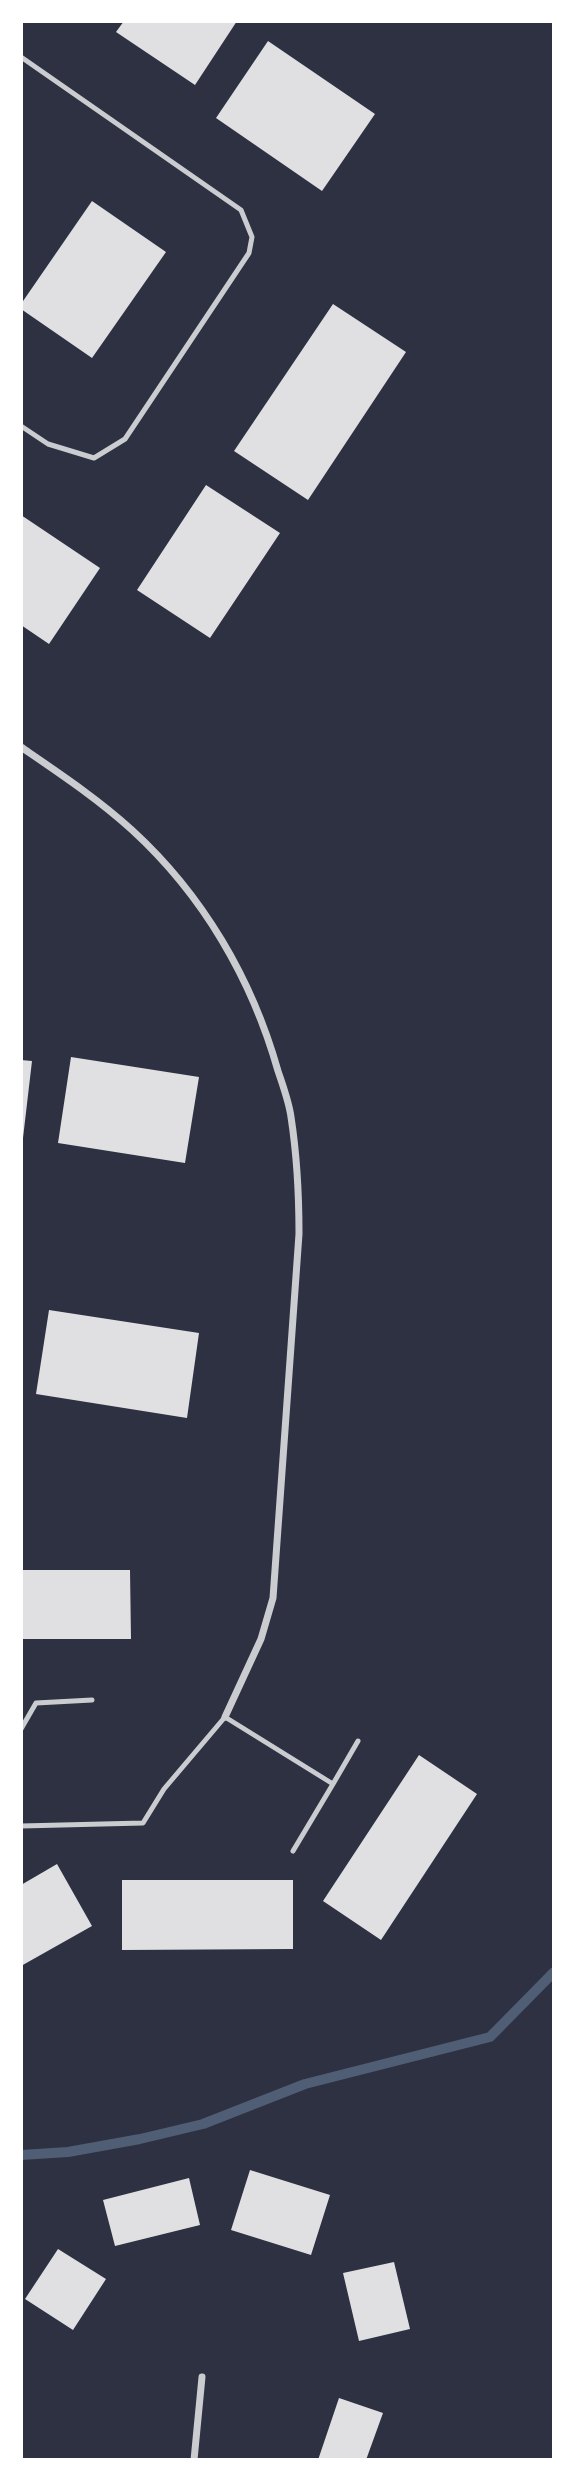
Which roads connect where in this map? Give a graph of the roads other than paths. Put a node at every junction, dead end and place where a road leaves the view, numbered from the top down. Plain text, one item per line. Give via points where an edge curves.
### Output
1 (21, 57) edge
2 (21, 426) edge
3 (21, 747) edge
4 (92, 1700) dead end
5 (225, 1717) junction
6 (21, 1729) edge
7 (358, 1741) dead end
8 (333, 1784) junction
9 (21, 1826) edge
10 (293, 1851) dead end
11 (202, 2376) dead end
12 (194, 2460) edge

1 - 2 lane via 241,210 252,237 249,253 125,439 94,458 48,444
3 - 5 street via 131,829 202,910 248,986 291,1115 299,1234 273,1598 261,1639
4 - 6 lane via 36,1703
5 - 8 lane
5 - 9 lane via 164,1789 142,1823
7 - 8 lane
8 - 10 lane
11 - 12 street

